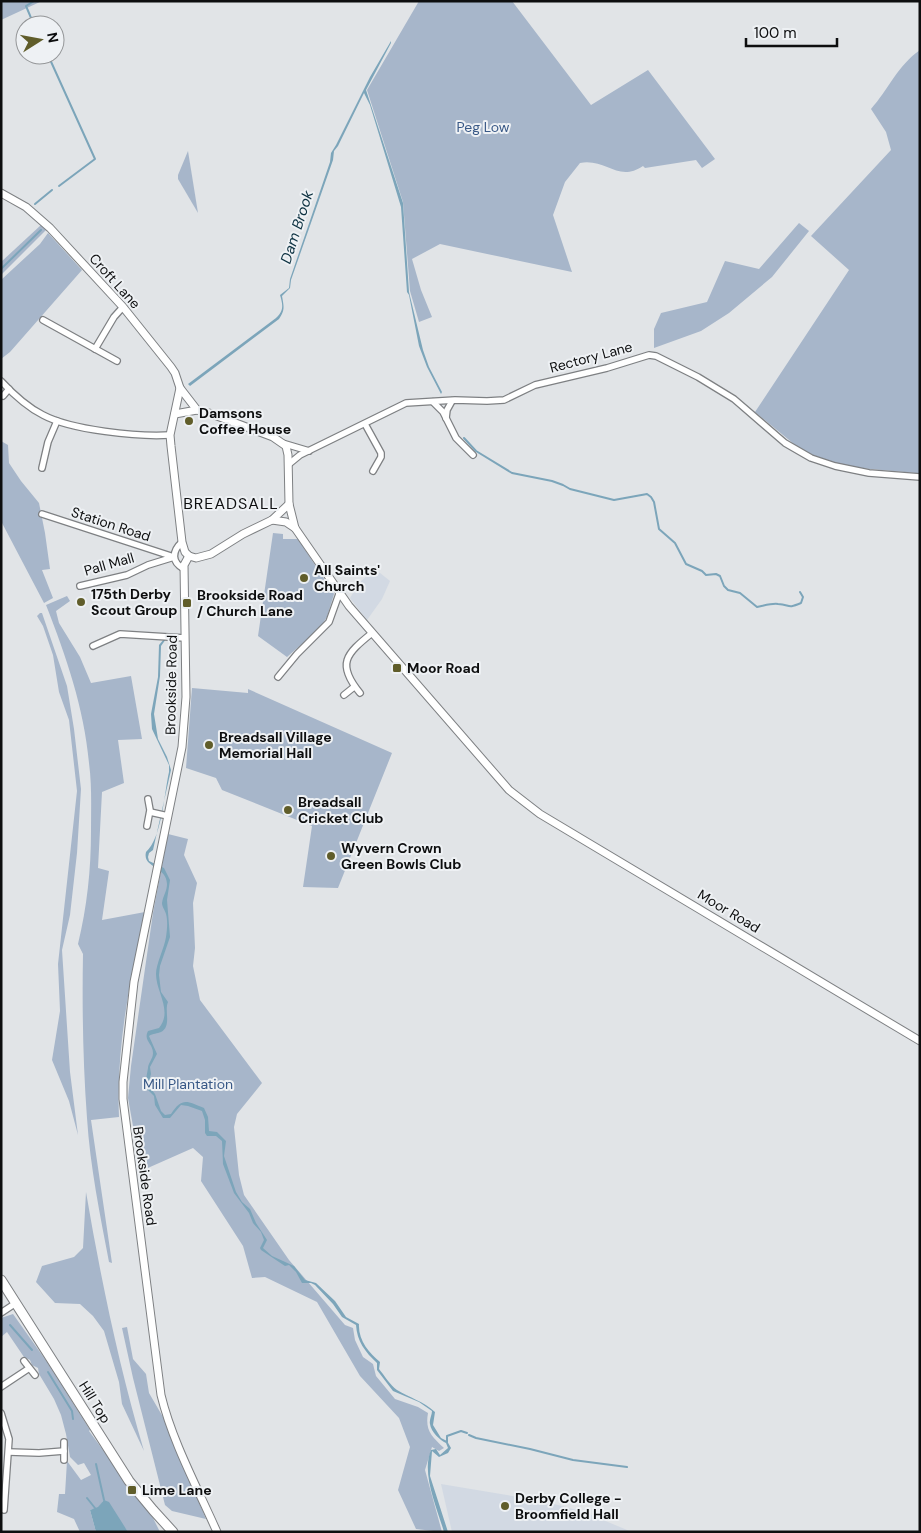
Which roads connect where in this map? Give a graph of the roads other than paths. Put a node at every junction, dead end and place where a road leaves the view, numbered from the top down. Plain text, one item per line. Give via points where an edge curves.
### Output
1 (1, 193) edge
2 (122, 307) junction
3 (42, 320) dead end
4 (95, 349) junction
5 (117, 361) dead end
6 (1, 381) edge
7 (180, 388) junction
8 (9, 389) junction
9 (3, 396) dead end
10 (452, 400) junction
11 (433, 402) junction
12 (176, 410) junction
13 (197, 410) junction
14 (446, 418) junction
15 (56, 421) junction
16 (365, 424) junction
17 (170, 435) junction
18 (282, 443) junction
19 (37, 451) dead end
20 (309, 451) junction
21 (45, 453) junction
22 (473, 455) dead end
23 (289, 464) junction
24 (42, 468) dead end
25 (373, 471) dead end
26 (920, 477) edge
27 (289, 504) junction
28 (42, 514) dead end
29 (272, 520) junction
30 (295, 528) junction
31 (182, 542) junction
32 (189, 556) junction
33 (174, 557) junction
34 (184, 568) junction
35 (80, 586) dead end
36 (340, 594) junction
37 (372, 633) junction
38 (185, 638) junction
39 (93, 646) dead end
40 (278, 676) dead end
41 (354, 687) junction
42 (360, 693) dead end
43 (344, 695) dead end
44 (148, 799) dead end
45 (150, 812) junction
46 (163, 815) junction
47 (147, 826) dead end
48 (920, 1041) edge
49 (1, 1280) edge
50 (16, 1304) junction
51 (1, 1313) edge
52 (24, 1361) dead end
53 (28, 1368) junction
54 (35, 1376) dead end
55 (1, 1387) edge
56 (1, 1413) edge
57 (5, 1433) edge
58 (64, 1442) dead end
59 (64, 1450) junction
60 (9, 1452) junction
61 (64, 1460) dead end
62 (4, 1510) dead end
63 (173, 1532) edge
64 (217, 1532) edge

1 - 2 street, Croft Lane via 42,220
2 - 4 street
2 - 7 street, Croft Lane via 171,367
3 - 4 street
4 - 5 street
6 - 8 street
7 - 12 street
7 - 13 street
8 - 9 street
8 - 15 street via 33,409
10 - 11 street, Rectory Lane
10 - 14 street
10 - 26 street, Rectory Lane via 504,400 539,384 649,355 656,356 734,399 785,443 811,458 869,473
11 - 14 street
11 - 16 street, Rectory Lane via 406,403
12 - 13 street
12 - 17 street
13 - 18 street
14 - 22 street via 456,438
15 - 17 street via 132,434
15 - 21 street
16 - 20 street, Rectory Lane
16 - 25 street via 381,452
17 - 31 street
18 - 20 street
18 - 23 street via 287,449
19 - 21 street
20 - 23 street, Rectory Lane
21 - 24 street
23 - 27 street, Moor Road
27 - 29 street
27 - 30 street, Moor Road
28 - 33 street, Station Road
29 - 30 street via 286,522
29 - 32 street via 211,554 200,558
30 - 36 street, Moor Road
31 - 32 street
31 - 33 street via 174,550
32 - 34 street, Brookside Road
33 - 34 street, Station Road via 176,564
33 - 35 street, Pall Mall via 127,575
34 - 38 street, Brookside Road
36 - 37 street, Moor Road
36 - 40 street via 329,622
37 - 41 street via 348,657 346,671
37 - 48 street, Moor Road via 466,742 523,802
38 - 39 street via 120,634
38 - 46 street, Brookside Road via 184,729 177,780
41 - 42 street
41 - 43 street
44 - 45 street
45 - 46 street
45 - 47 street
46 - 64 street, Brookside Road via 156,875 134,982 123,1082 124,1112 161,1395 166,1414
49 - 50 main road, Hill Top
50 - 51 street
50 - 63 main road, Hill Top via 129,1481
52 - 53 street
53 - 54 street
53 - 55 street
56 - 57 street
57 - 60 street
58 - 59 street
59 - 60 street
59 - 61 street
60 - 62 street

